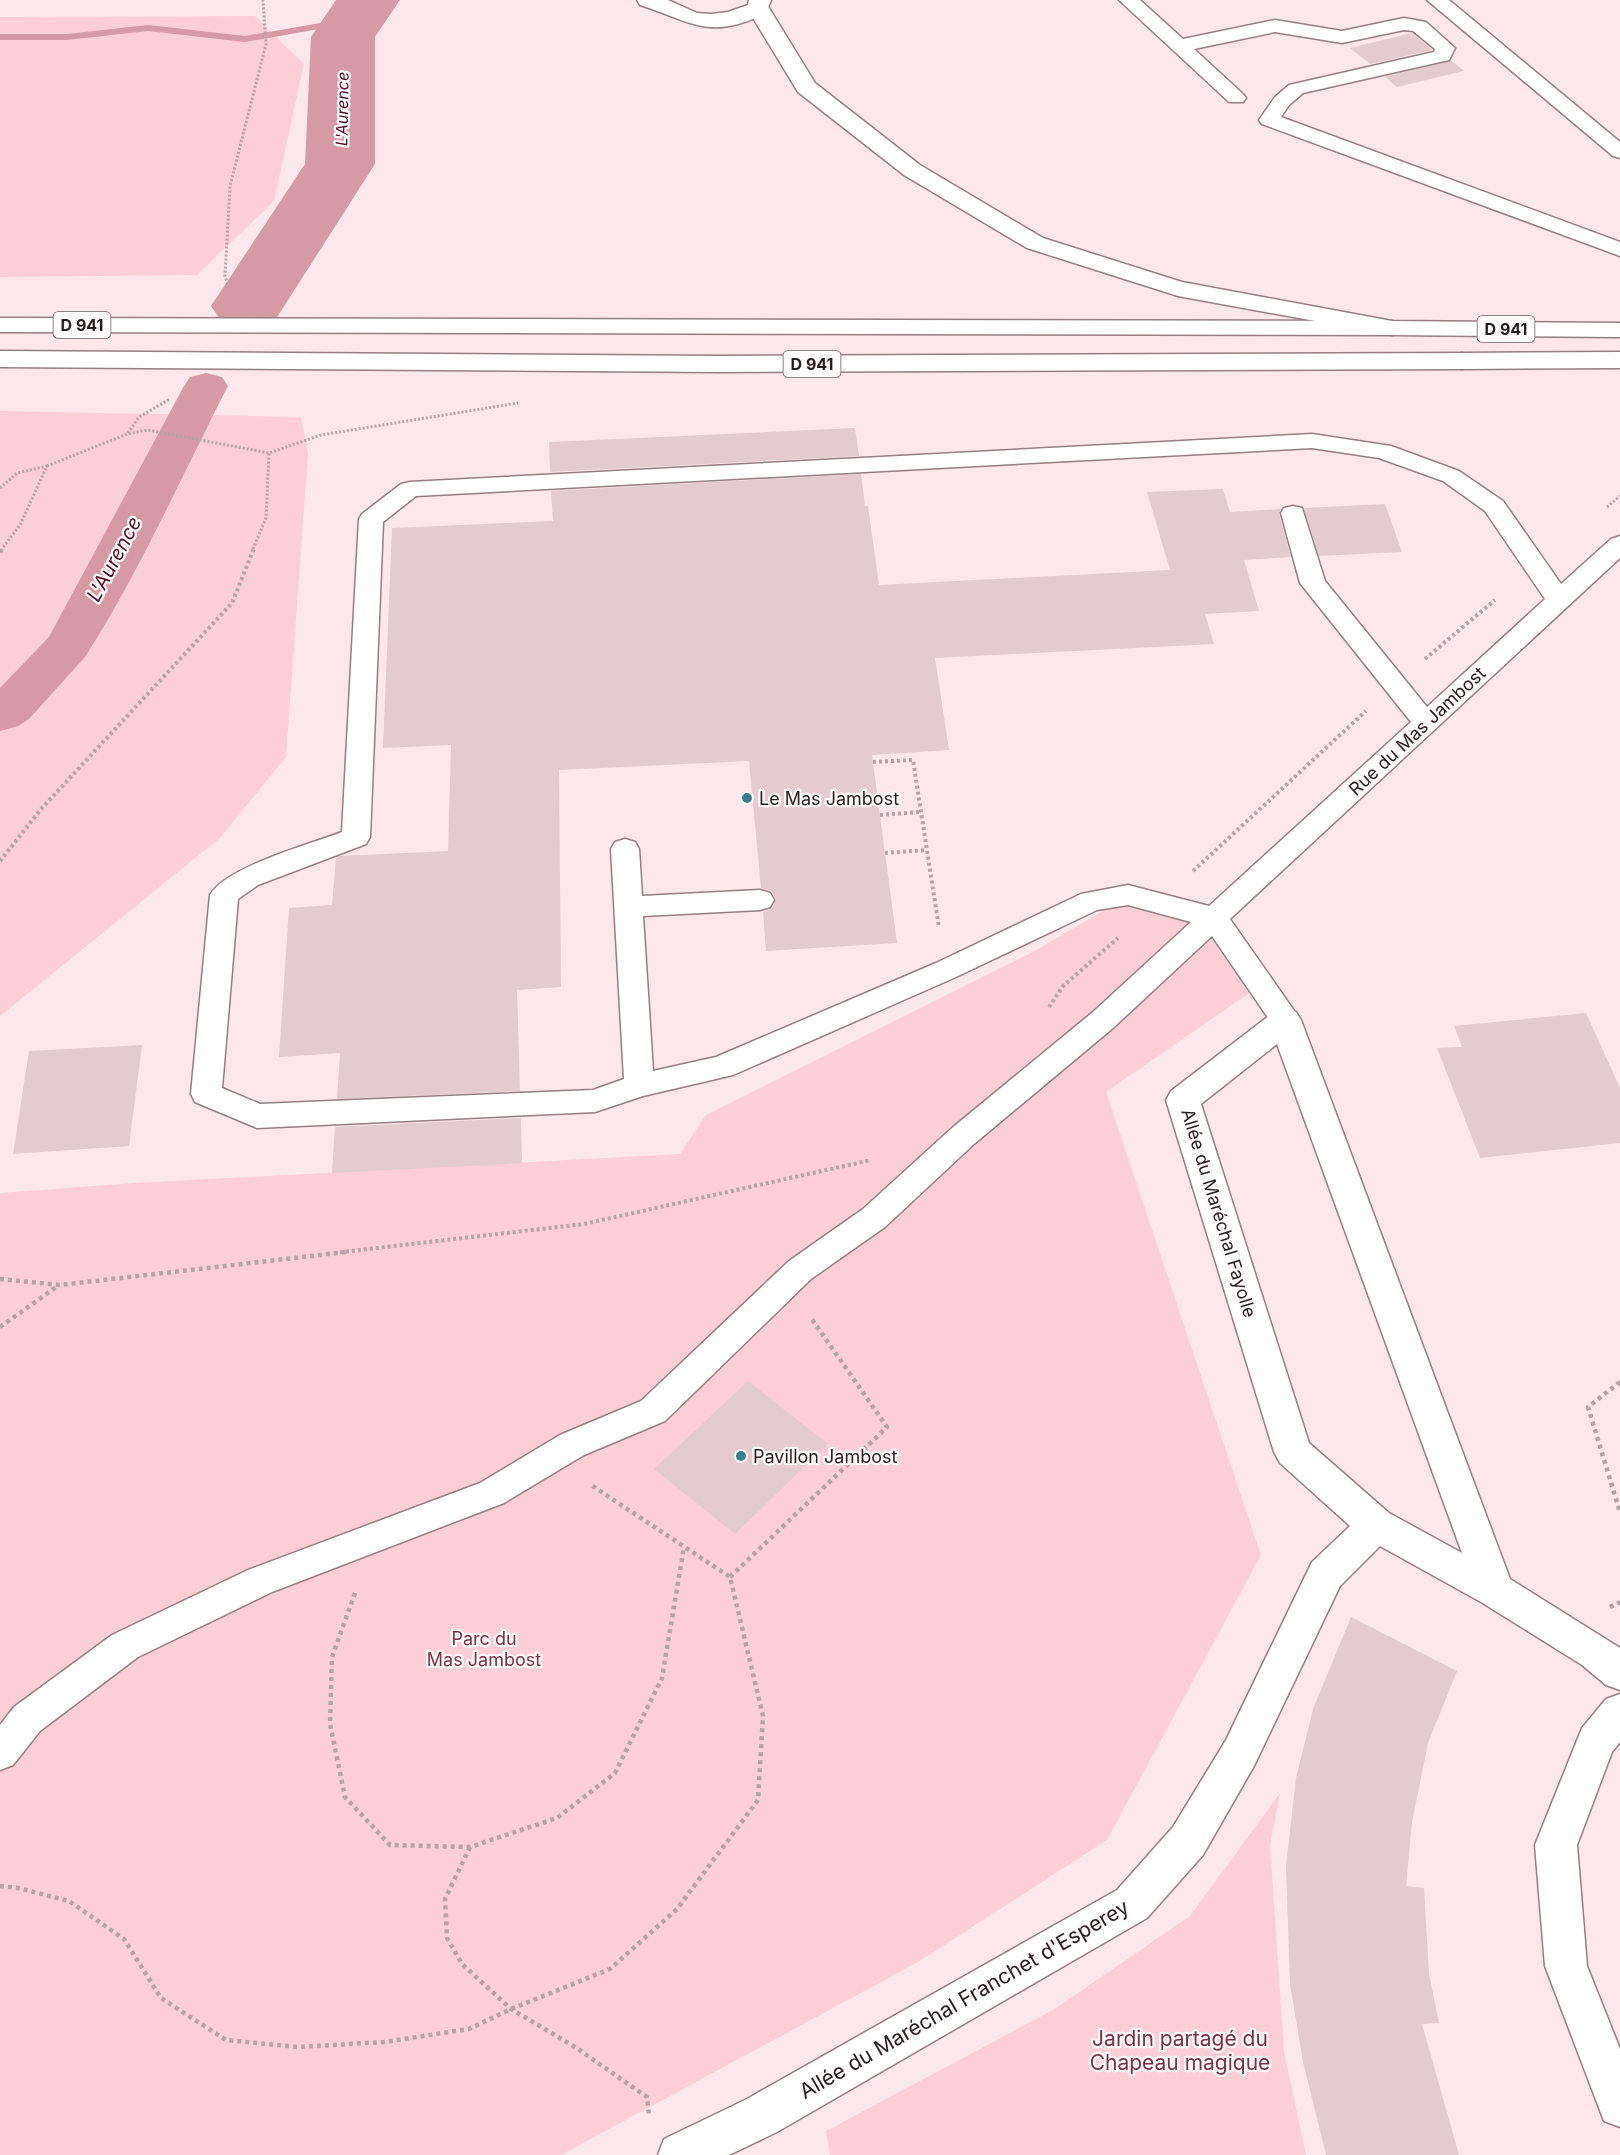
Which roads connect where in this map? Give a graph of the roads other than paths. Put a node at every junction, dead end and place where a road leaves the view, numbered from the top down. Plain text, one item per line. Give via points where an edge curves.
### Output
1 (648, 0) edge
2 (1129, 0) edge
3 (1437, 0) edge
4 (671, 4) edge
5 (759, 4) edge
6 (1180, 46) junction
7 (1236, 98) dead end
8 (1620, 153) edge
9 (1620, 249) edge
10 (0, 325) edge
11 (1392, 328) junction
12 (1620, 330) edge
13 (0, 359) edge
14 (1620, 360) edge
15 (1293, 513) dead end
16 (1620, 544) edge
17 (1559, 600) junction
18 (1426, 723) junction
19 (625, 849) dead end
20 (760, 900) dead end
21 (628, 907) junction
22 (1214, 918) junction
23 (1285, 1020) junction
24 (639, 1085) junction
25 (1376, 1525) junction
26 (1495, 1590) junction
27 (1620, 1672) edge
28 (1620, 1712) edge
29 (0, 1753) edge
30 (1620, 2105) edge
31 (680, 2155) edge

1 - 4 main road
2 - 6 lane
3 - 8 lane
4 - 5 main road via 684,16 718,21 735,18
5 - 11 main road via 806,87 912,170 1035,243 1178,289
6 - 7 lane
6 - 9 lane via 1275,26 1342,37 1404,24 1419,26 1445,48 1442,56 1296,89 1269,120
10 - 11 main road, D 941
11 - 12 main road, D 941
13 - 14 main road, D 941 via 720,364
15 - 18 lane via 1313,583
16 - 17 lane, Rue du Mas Jambost
17 - 18 lane, Rue du Mas Jambost
17 - 24 lane via 1494,506 1451,476 1383,451 1312,441 410,489 371,519 356,837 248,878 224,895 206,1094 257,1116 595,1101
18 - 22 lane, Rue du Mas Jambost
19 - 21 lane
20 - 21 lane
21 - 24 lane
22 - 23 lane
22 - 24 lane via 1128,895 1091,901 946,970 722,1067
22 - 29 lane, Rue du Mas Jambost via 1103,1020 963,1136 874,1218 800,1270 653,1411 572,1444 492,1493 260,1581 125,1646 27,1719
23 - 25 main road, Allée du Maréchal Fayolle via 1183,1100 1293,1452
23 - 26 main road
25 - 26 main road, Allée du Maréchal Fayolle
25 - 31 main road, Allée du Maréchal Franchet d'Esperey via 1326,1574 1234,1762 1188,1840 1132,1904 761,2116
26 - 27 main road, Allée du Maréchal Fayolle
28 - 30 main road via 1596,1741 1556,1845 1566,1966

